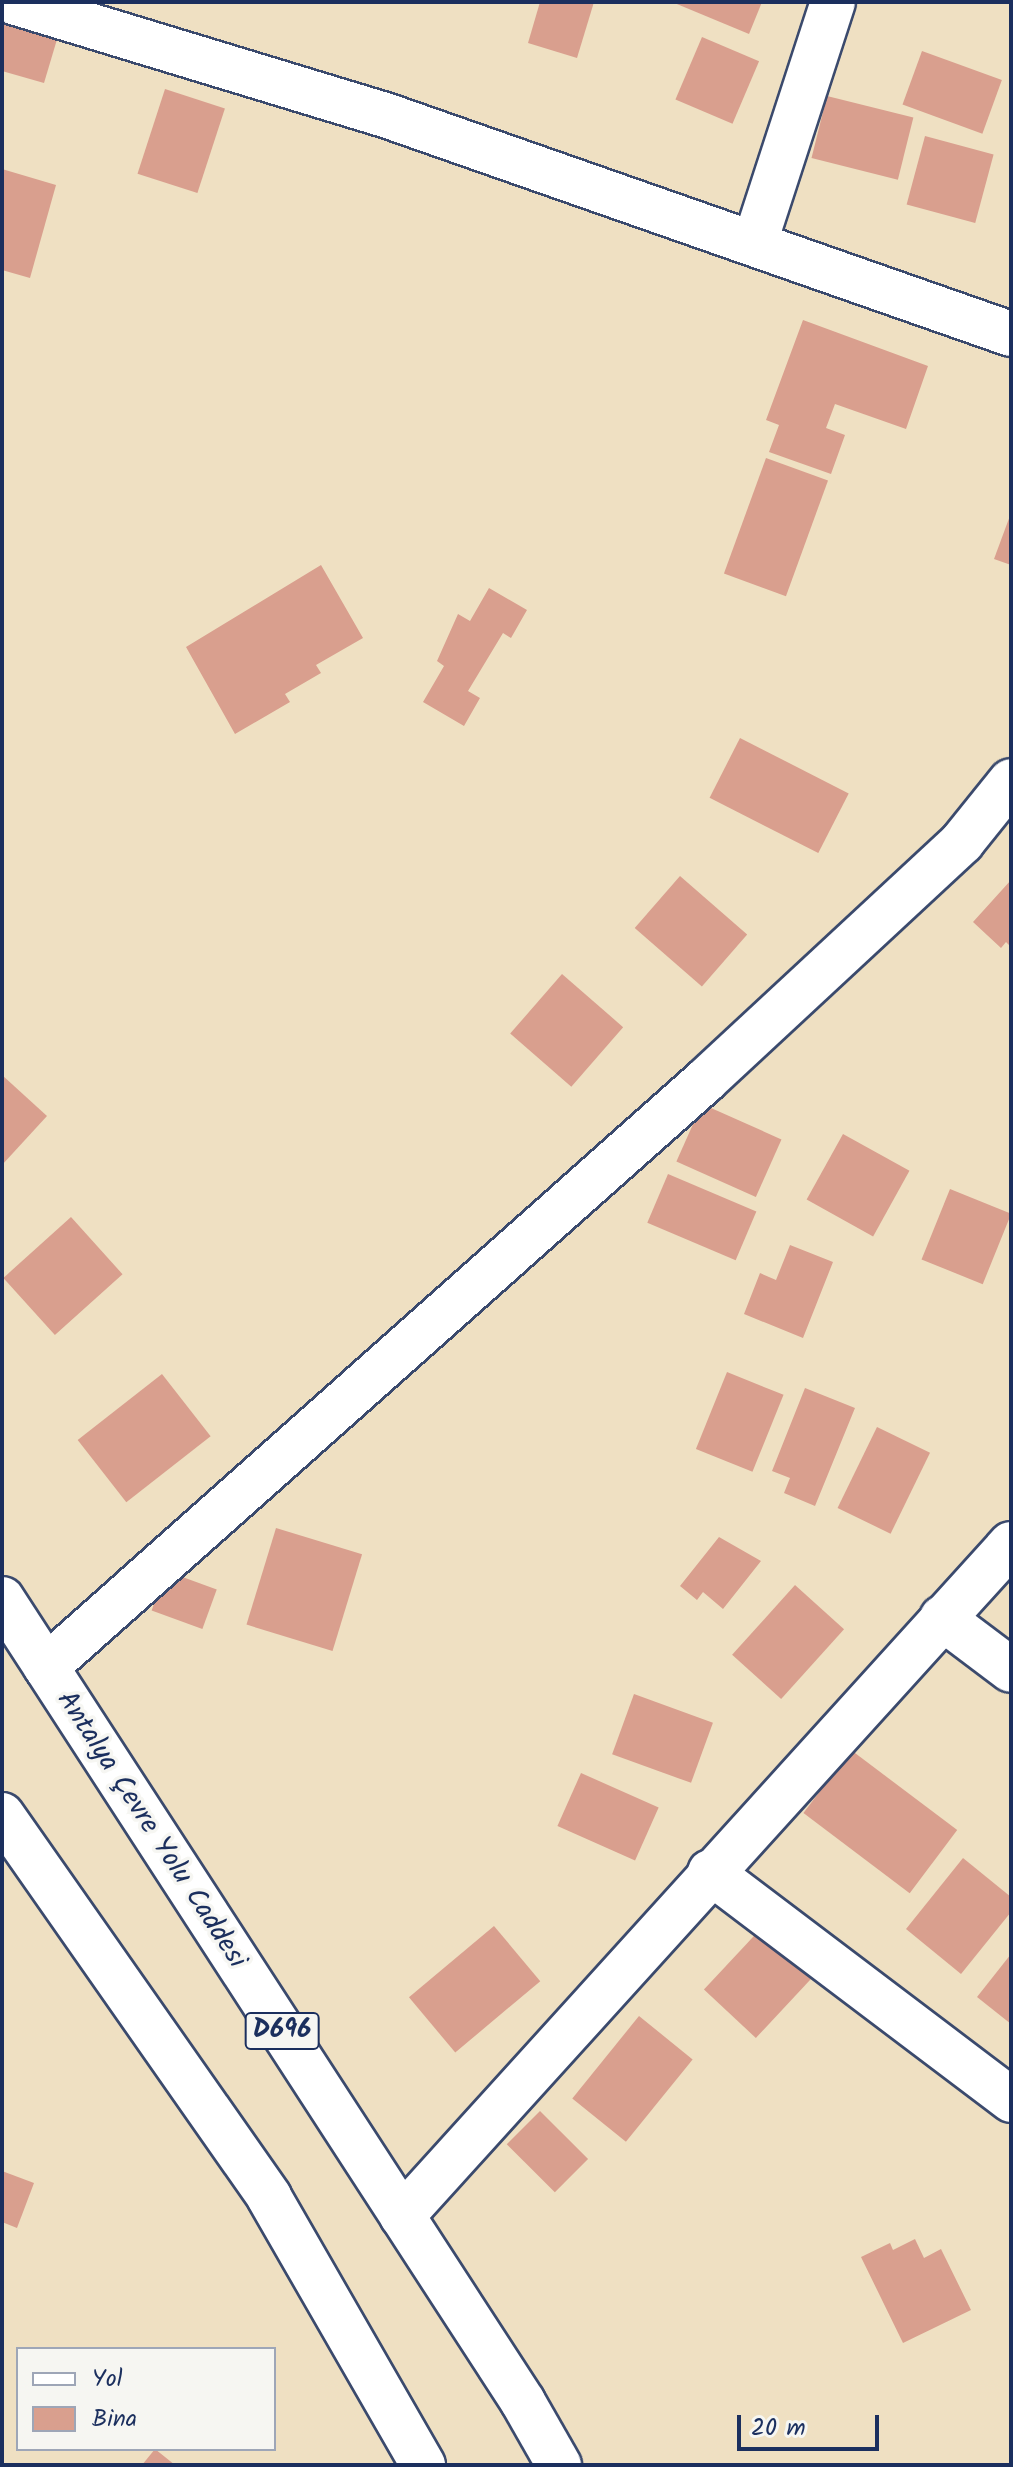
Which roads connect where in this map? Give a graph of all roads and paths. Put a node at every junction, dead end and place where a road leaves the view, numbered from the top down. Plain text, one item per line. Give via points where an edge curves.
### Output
1 (13, 2) edge
2 (833, 2) edge
3 (755, 242) junction
4 (1011, 334) edge
5 (1011, 781) edge
6 (1011, 1544) edge
7 (2, 1599) edge
8 (942, 1618) junction
9 (46, 1667) junction
10 (1011, 1670) edge
11 (2, 1815) edge
12 (710, 1872) junction
13 (1011, 2100) edge
14 (402, 2216) junction
15 (423, 2465) edge
16 (559, 2465) edge

1 - 3 main road via 388,116
2 - 3 main road
3 - 4 main road
5 - 9 main road via 962,842 706,1080
6 - 8 main road
7 - 9 main road, Antalya Çevre Yolu Caddesi / D696
8 - 10 main road
8 - 12 main road
9 - 14 main road, Antalya Çevre Yolu Caddesi / D696
11 - 15 main road via 269,2197
12 - 13 main road
12 - 14 main road
14 - 16 main road, Antalya Çevre Yolu Caddesi / D696

